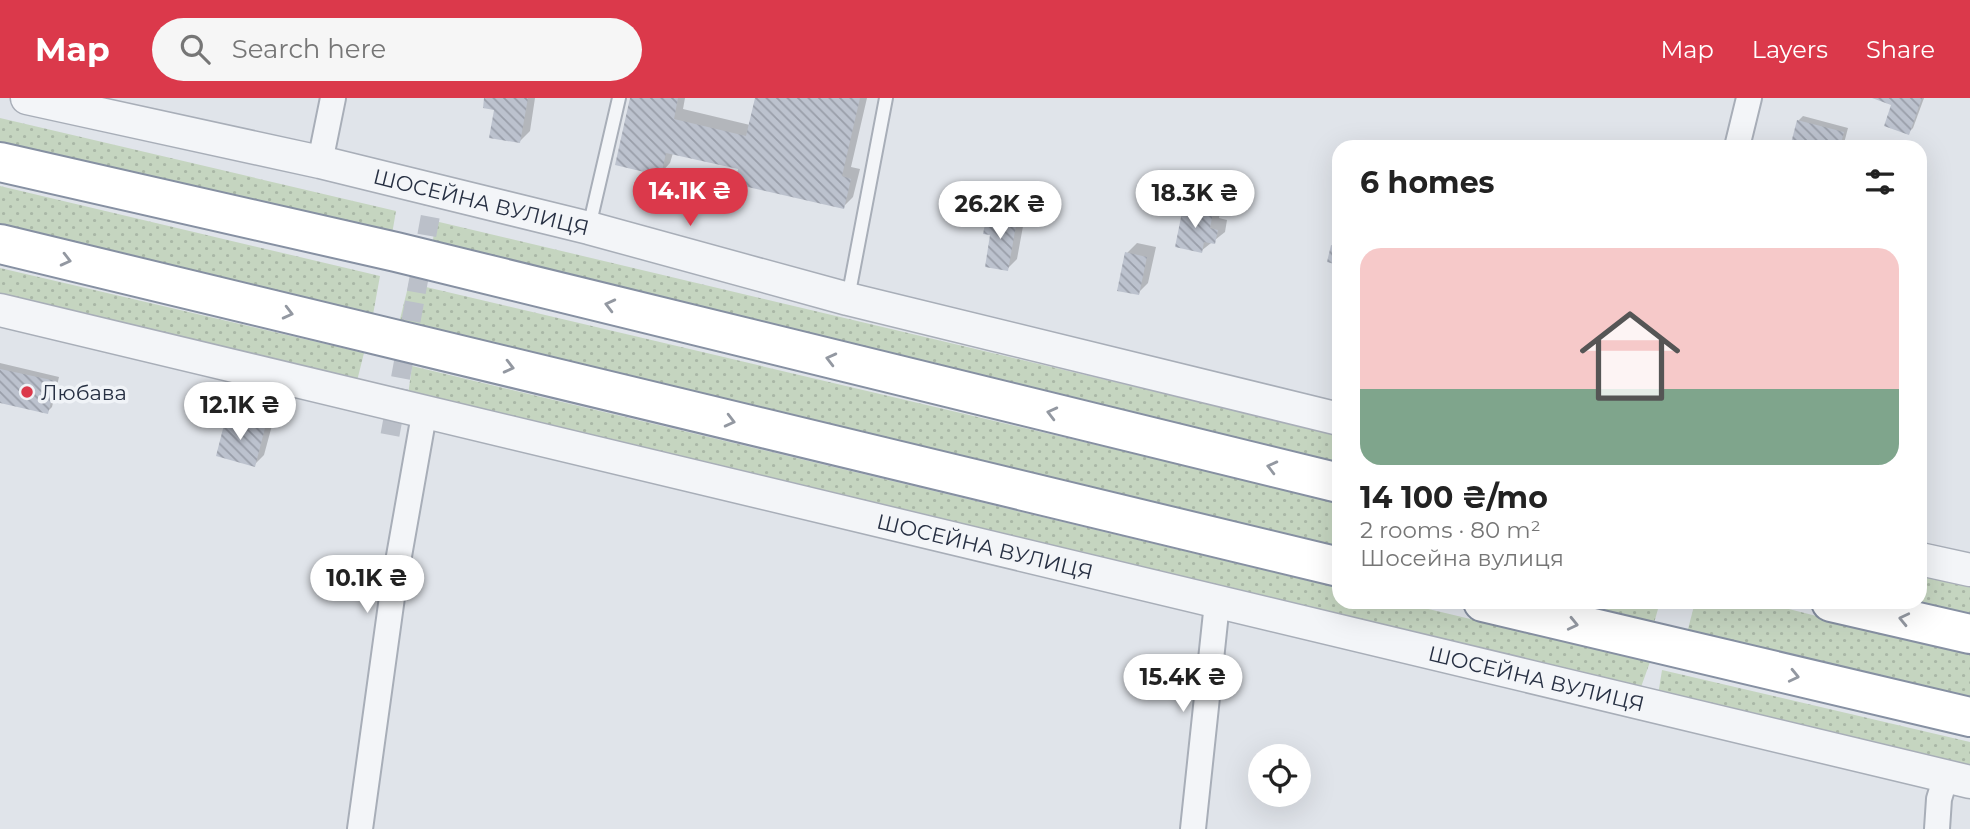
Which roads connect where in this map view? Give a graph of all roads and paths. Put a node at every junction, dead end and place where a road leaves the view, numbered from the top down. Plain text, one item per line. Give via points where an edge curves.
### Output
1 (27, 98) edge
2 (333, 98) edge
3 (619, 98) edge
4 (886, 98) edge
5 (1748, 98) edge
6 (1739, 140) edge
7 (0, 162) edge
8 (320, 162) junction
9 (589, 228) junction
10 (0, 244) edge
11 (848, 299) junction
12 (0, 310) edge
13 (425, 409) junction
14 (1332, 417) edge
15 (1332, 481) edge
16 (1927, 561) edge
17 (1332, 566) edge
18 (1970, 570) edge
19 (1217, 603) junction
20 (1513, 609) edge
21 (1861, 609) edge
22 (1970, 634) edge
23 (1970, 717) edge
24 (1958, 779) edge
25 (360, 829) edge
26 (1194, 829) edge
27 (1937, 829) edge

1 - 8 street, ШОСЕЙНА ВУЛИЦЯ
2 - 8 street
3 - 9 lane
4 - 11 lane
5 - 6 street
15 -> 7 highway via 396,252
8 - 9 street, ШОСЕЙНА ВУЛИЦЯ
9 - 11 street, ШОСЕЙНА ВУЛИЦЯ
10 -> 17 highway
11 - 14 street, ШОСЕЙНА ВУЛИЦЯ
12 - 13 street, ШОСЕЙНА ВУЛИЦЯ
13 - 19 street, ШОСЕЙНА ВУЛИЦЯ
13 - 25 street via 393,590
16 - 18 street
19 - 24 street, ШОСЕЙНА ВУЛИЦЯ
19 - 26 street
20 -> 23 highway
22 -> 21 highway
24 - 27 street via 1939,799

